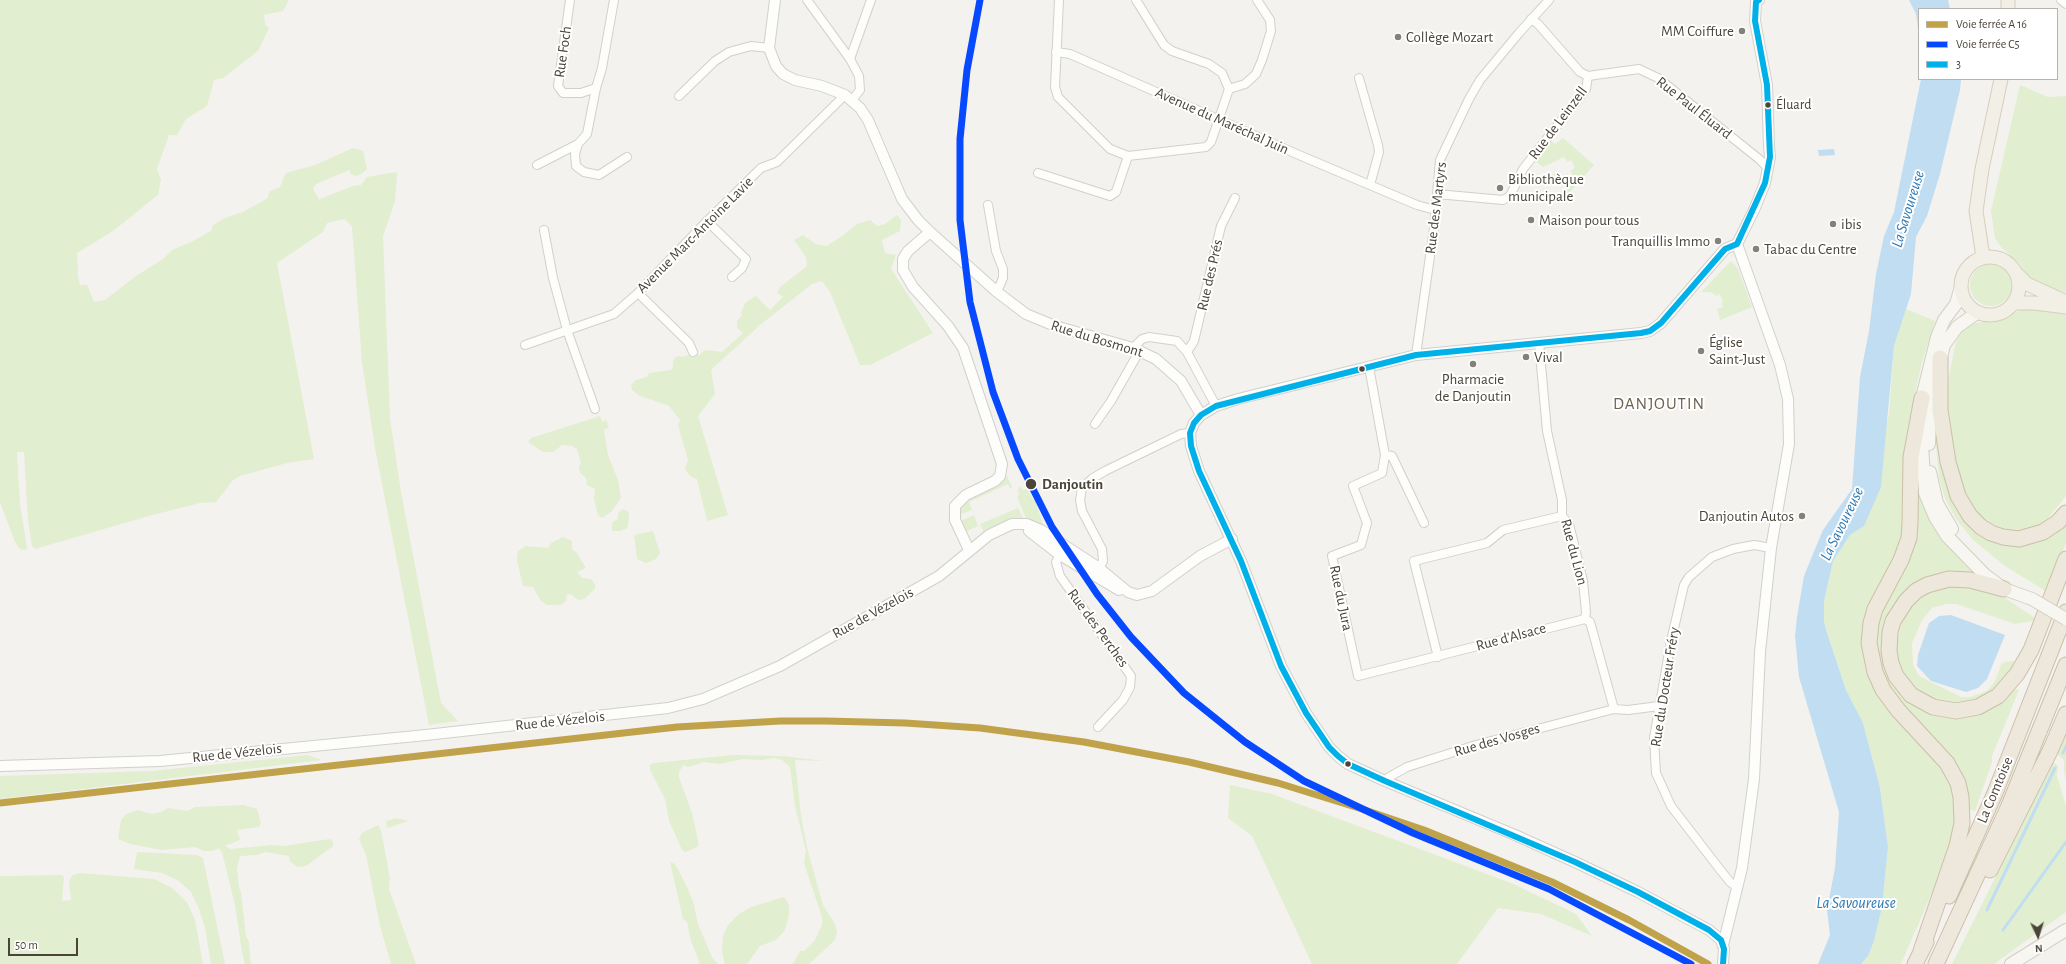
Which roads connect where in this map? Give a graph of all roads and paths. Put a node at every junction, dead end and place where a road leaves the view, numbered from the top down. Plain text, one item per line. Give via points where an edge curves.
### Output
1 (570, 0) edge
2 (614, 0) edge
3 (775, 0) edge
4 (807, 0) edge
5 (871, 0) edge
6 (1060, 0) edge
7 (1136, 0) edge
8 (1257, 0) edge
9 (1549, 0) edge
10 (2061, 0) edge
11 (1756, 1) edge
12 (2066, 4) edge
13 (1531, 19) junction
14 (769, 48) junction
15 (1056, 52) junction
16 (850, 60) junction
17 (1588, 76) junction
18 (1359, 78) dead end
19 (2001, 80) edge
20 (596, 88) junction
21 (1229, 89) junction
22 (679, 96) dead end
23 (849, 98) junction
24 (1218, 119) junction
25 (578, 144) junction
26 (1128, 156) junction
27 (627, 157) dead end
28 (538, 165) dead end
29 (1768, 168) junction
30 (1038, 173) dead end
31 (1370, 185) junction
32 (1437, 194) junction
33 (1235, 198) dead end
34 (988, 205) dead end
35 (1436, 210) junction
36 (707, 220) junction
37 (544, 230) dead end
38 (930, 232) junction
39 (1738, 244) junction
40 (1983, 257) junction
41 (2017, 274) junction
42 (732, 277) dead end
43 (1961, 287) junction
44 (996, 292) junction
45 (638, 293) junction
46 (2066, 302) edge
47 (2013, 304) junction
48 (2066, 307) edge
49 (1978, 312) junction
50 (567, 330) junction
51 (1539, 343) junction
52 (525, 345) dead end
53 (1136, 349) junction
54 (693, 352) dead end
55 (1187, 352) junction
56 (1416, 355) junction
57 (1940, 358) junction
58 (1369, 367) junction
59 (1922, 398) junction
60 (1216, 406) junction
61 (594, 409) dead end
62 (1201, 415) junction
63 (1095, 424) dead end
64 (1190, 433) junction
65 (1385, 455) junction
66 (2066, 514) edge
67 (1562, 516) junction
68 (1424, 523) dead end
69 (1232, 539) junction
70 (1771, 548) junction
71 (969, 550) junction
72 (1062, 551) junction
73 (2066, 559) edge
74 (1099, 568) junction
75 (2004, 589) junction
76 (1128, 592) junction
77 (2032, 599) junction
78 (2066, 612) edge
79 (1585, 619) junction
80 (2066, 619) edge
81 (1438, 657) junction
82 (2066, 665) edge
83 (1660, 706) junction
84 (1614, 709) junction
85 (2066, 714) edge
86 (1098, 727) dead end
87 (0, 766) edge
88 (1385, 781) junction
89 (1737, 887) junction
90 (2066, 930) edge
91 (2048, 942) junction
92 (1723, 945) junction
93 (1918, 957) edge
94 (1723, 964) edge
95 (1937, 964) edge
96 (2011, 964) edge
97 (2024, 964) edge

1 - 20 street, Rue Foch via 558,86 563,93 581,93
2 - 20 street
3 - 14 street, Rue du Bosmont
4 - 16 street
5 - 16 street
6 - 15 street
7 - 21 street via 1164,45 1172,51 1209,64 1222,73
8 - 21 street via 1270,20 1271,31 1256,74 1245,84
9 - 13 street, Rue des Martyrs
10 - 12 street
11 - 29 street via 1755,21 1767,85 1770,146
13 - 17 street, Rue de Leinzell via 1580,72
13 - 32 street, Rue des Martyrs via 1480,80 1469,99 1440,160
14 - 22 street via 751,46 729,52 715,61
14 - 23 street, Rue du Bosmont via 776,66 783,74 795,80 822,86
15 - 24 street, Avenue du Maréchal Juin via 1070,54
15 - 26 street via 1055,87 1058,97 1110,149
16 - 23 street via 859,76 860,90
17 - 29 street, Rue Paul Éluard via 1639,69 1658,78
17 - 32 street, Rue de Leinzell via 1586,89 1523,170 1510,196 1503,200
18 - 31 street via 1379,152
19 - 40 main road via 1976,211
20 - 25 street via 587,134
21 - 24 street
23 - 36 street, Avenue Marc-Antoine Lavie via 777,162 761,168
23 - 38 street, Rue du Bosmont via 868,120 902,199
24 - 26 street via 1206,147
24 - 31 street, Avenue du Maréchal Juin
25 - 27 street via 575,154 576,166 584,172 599,175
25 - 28 street
26 - 30 street via 1116,192 1110,196
29 - 39 street via 1760,196
31 - 35 street, Avenue du Maréchal Juin via 1417,206
32 - 35 street, Rue des Martyrs
33 - 55 street, Rue des Prés via 1221,226 1194,341
34 - 44 street via 996,251 1003,269 1003,278
35 - 56 street, Rue des Martyrs
36 - 42 street via 746,259 742,268
36 - 45 street, Avenue Marc-Antoine Lavie
37 - 50 street via 552,278
38 - 44 street, Rue du Bosmont
38 - 71 street via 903,259 903,270 913,287 948,326 963,348 1002,464 1000,476 995,481 966,495 955,506 955,520
39 - 51 street via 1725,249 1661,324 1650,331
39 - 70 street via 1772,339 1788,399 1789,444
40 - 41 main road via 2003,260
40 - 43 main road via 1965,270
41 - 46 main road via 2027,284
41 - 47 main road via 2019,289
43 - 49 main road via 1968,305
43 - 59 main road via 1956,304 1936,337
44 - 53 street, Rue du Bosmont via 1016,308 1044,322
45 - 50 street, Avenue Marc-Antoine Lavie via 614,314
45 - 54 street via 689,343
47 - 48 main road via 2035,303
47 - 49 main road via 1997,314
49 - 57 main road via 1957,327 1948,339
50 - 52 street, Avenue Marc-Antoine Lavie
50 - 61 street
51 - 56 street
51 - 67 street, Rue du Lion via 1547,431 1562,500
53 - 55 street via 1142,339 1158,337 1177,341
53 - 62 street, Rue du Bosmont via 1166,366 1181,381
53 - 63 street via 1111,401
55 - 60 street
56 - 58 street
57 - 66 highway via 1939,396 1943,434 1952,480 1966,511 1985,530 2013,539 2043,532
57 - 77 main road via 1929,426 1929,464 1937,503 1960,541 1977,558
58 - 60 street via 1261,392
58 - 65 street, Rue du Jura
59 - 75 main road via 1921,443 1925,492 1935,516 1947,536 1962,553
59 - 93 highway via 1911,456 1909,538 1901,560 1875,609 1869,643 1875,672 1883,690 1947,763 1958,783 1961,796 1962,823 1958,846
60 - 62 street
62 - 64 street
64 - 69 street via 1199,472
64 - 74 street via 1181,434 1105,471 1082,488 1082,511 1102,549 1103,561
65 - 68 street via 1392,456
65 - 81 street, Rue du Jura via 1382,472 1353,486 1367,523 1360,545 1332,556 1358,676
67 - 79 street, Rue du Lion via 1569,524 1583,581
67 - 81 street via 1503,530 1486,543 1414,561
69 - 76 street via 1199,557 1152,591 1137,595
69 - 88 street via 1272,644 1306,713 1338,756 1348,764
70 - 83 street, Rue du Docteur Fréry via 1754,546 1733,549 1712,557 1689,577 1684,585 1676,617
70 - 89 street via 1760,652 1754,780
71 - 72 street, Rue de Vézelois via 1006,526 1027,524 1053,537
71 - 87 street, Rue de Vézelois via 939,576 780,666 718,694 682,705 426,736 160,761
72 - 74 street
72 - 76 street via 1120,591
72 - 86 street, Rue des Perches via 1056,562 1060,576 1132,676 1123,700
73 - 75 highway via 2043,623 2026,660 2018,674 1998,696 1978,707 1956,711 1933,707 1911,695 1896,676 1889,651 1893,621 1906,601 1927,585 1949,579 1970,580
74 - 76 street
75 - 77 main road
77 - 80 main road, bridge
78 - 93 highway, La Comtoise via 1992,800 1952,891
79 - 81 street, Rue d'Alsace
79 - 84 street, Rue du Lion via 1590,622
82 - 95 highway, La Comtoise via 2011,801
83 - 84 street, Rue des Vosges
83 - 89 street, Rue du Docteur Fréry via 1654,738 1656,773 1661,788 1671,806 1730,882
84 - 88 street, Rue des Vosges via 1476,745 1407,767
85 - 95 highway via 2001,850
88 - 92 street via 1516,835 1638,892 1719,936
89 - 92 street
90 - 91 main road
91 - 96 main road
91 - 97 main road
92 - 94 street

